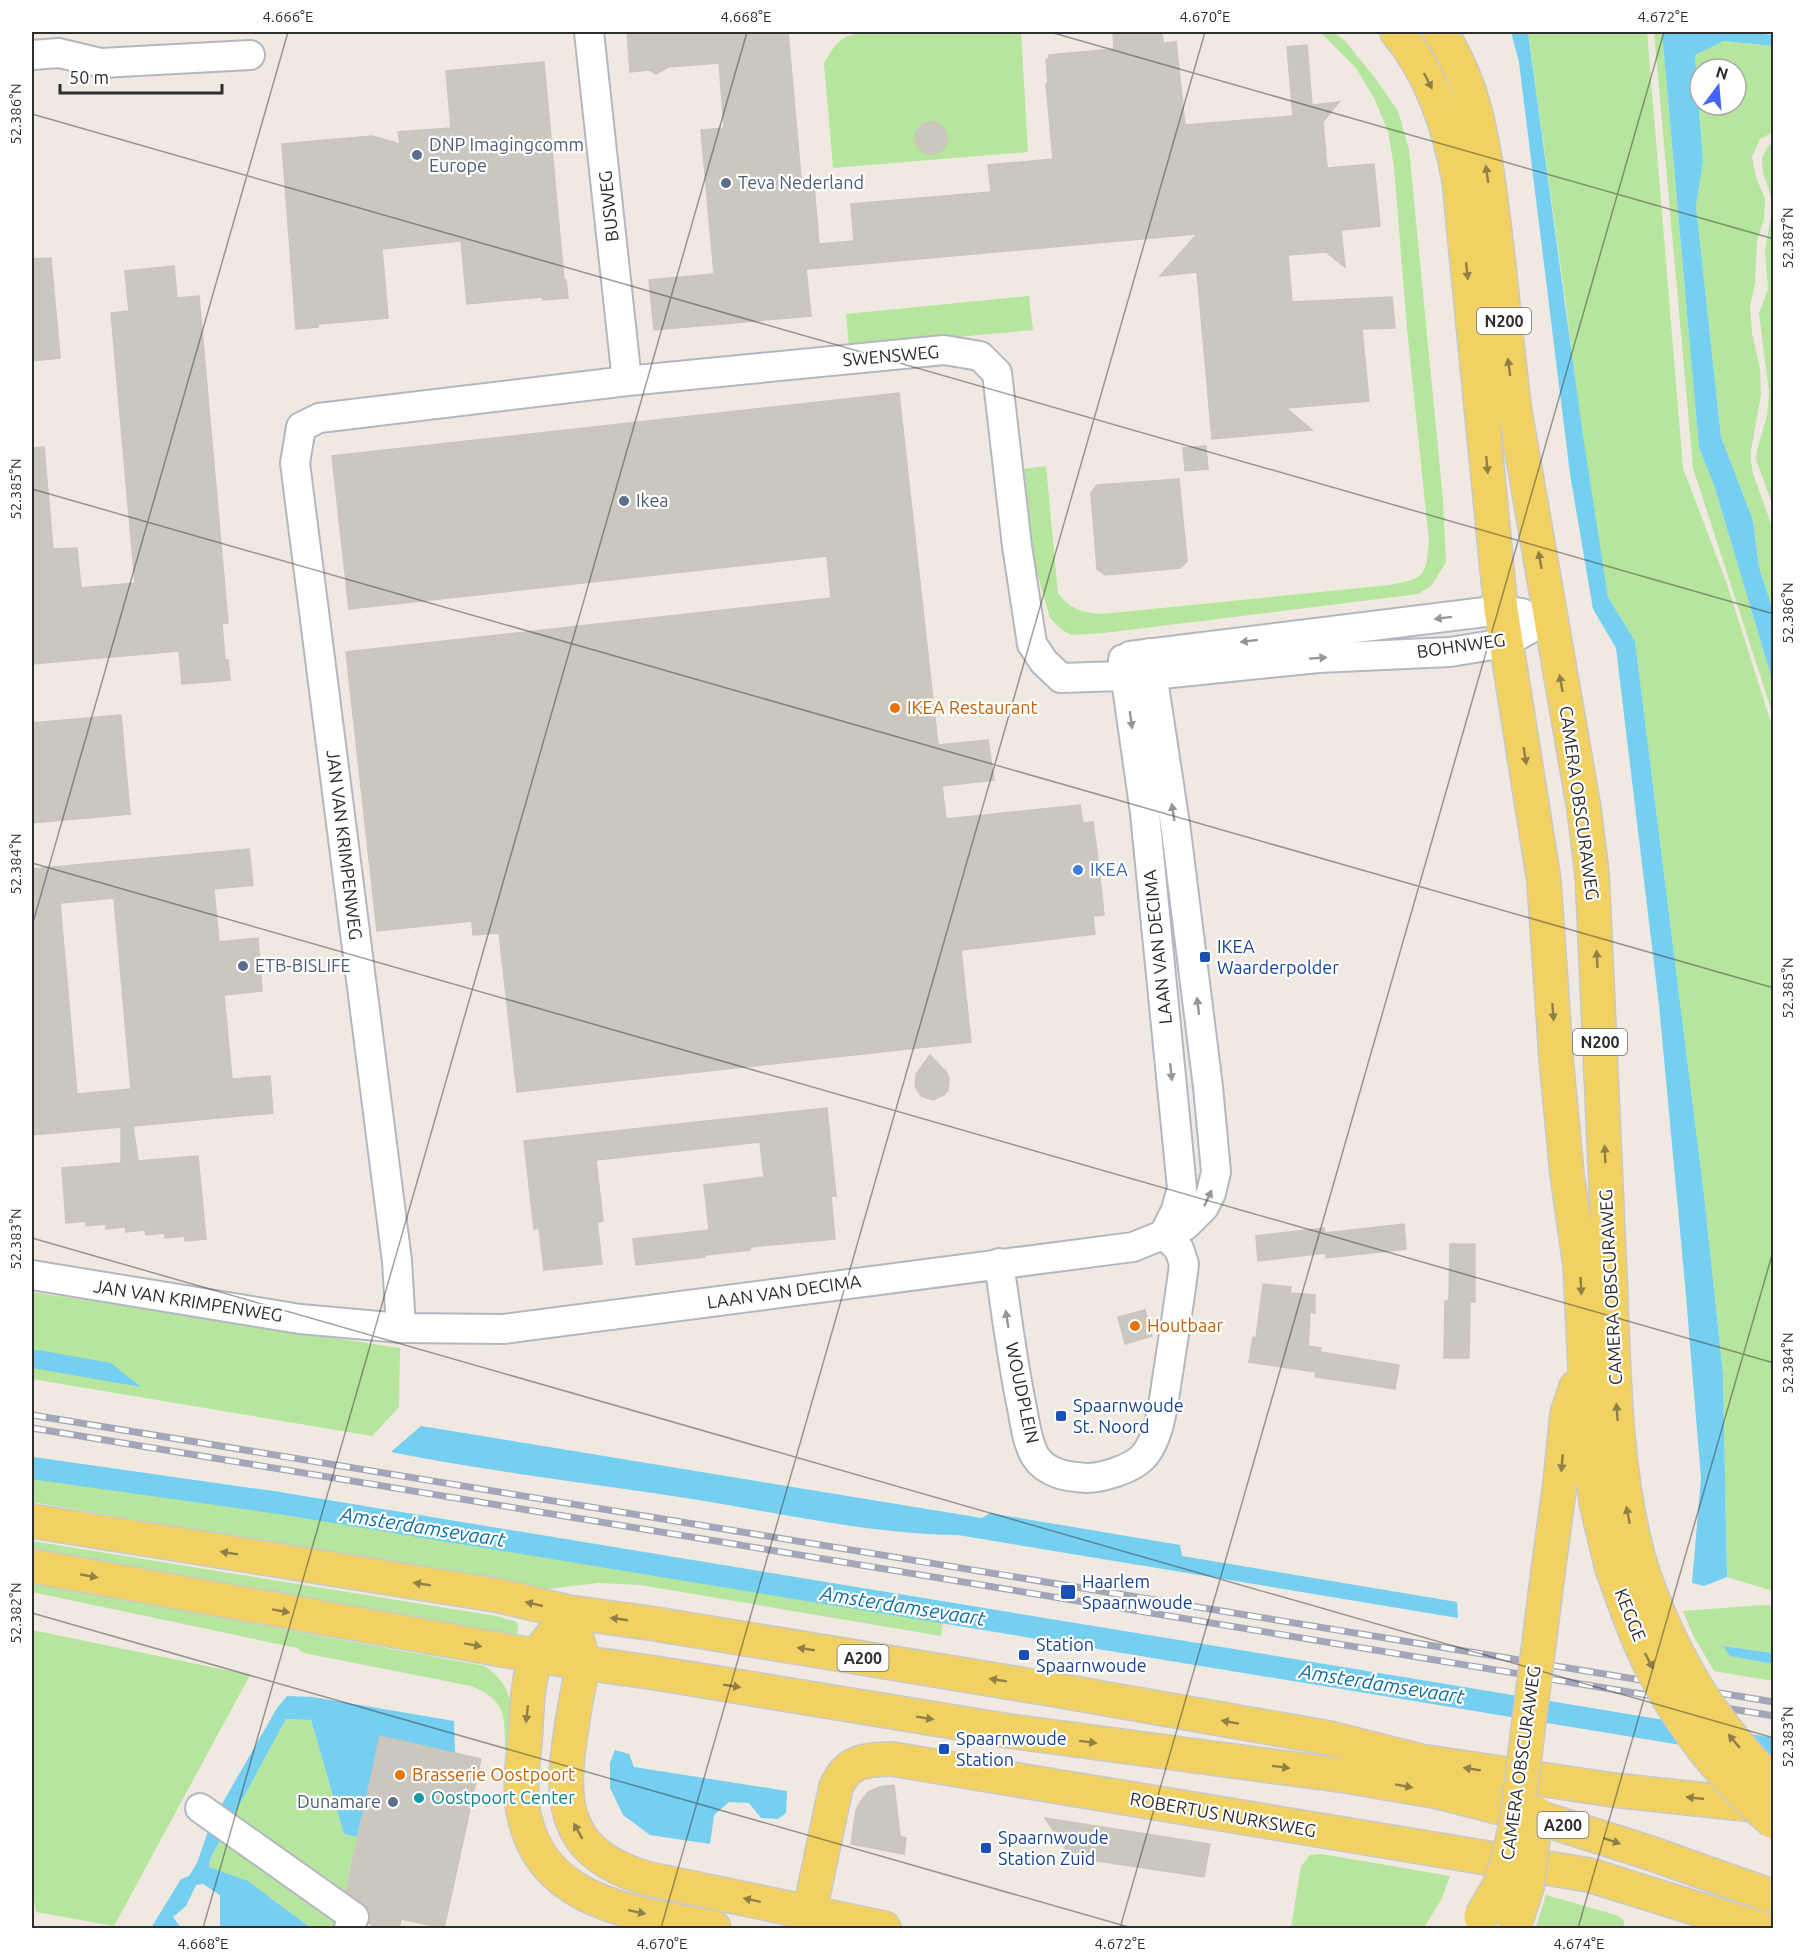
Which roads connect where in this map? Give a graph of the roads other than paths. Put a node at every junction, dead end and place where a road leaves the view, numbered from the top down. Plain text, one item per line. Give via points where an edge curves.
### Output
1 (589, 32) edge
2 (1397, 32) edge
3 (1440, 32) edge
4 (249, 55) dead end
5 (32, 56) edge
6 (627, 381) junction
7 (1501, 610) junction
8 (1550, 617) junction
9 (1505, 644) junction
10 (1044, 662) joint
11 (1137, 665) junction
12 (1197, 670) junction
13 (1161, 734) junction
14 (1164, 1234) junction
15 (999, 1263) junction
16 (32, 1275) edge
17 (401, 1328) junction
18 (1584, 1366) junction
19 (1621, 1470) junction
20 (1597, 1507) junction
21 (32, 1521) edge
22 (1625, 1564) junction
23 (1559, 1565) junction
24 (32, 1566) edge
25 (568, 1612) junction
26 (537, 1656) junction
27 (582, 1663) junction
28 (1773, 1784) edge
29 (1773, 1807) edge
30 (214, 1818) dead end
31 (1773, 1822) edge
32 (1773, 1897) edge
33 (808, 1920) edge
34 (1477, 1923) edge
35 (1514, 1926) edge
36 (349, 1929) edge
37 (714, 1929) edge
38 (884, 1929) edge
39 (1759, 1929) edge

1 - 6 street, BUSWEG
2 -> 7 main road, CAMERA OBSCURAWEG / N200 via 1414,54 1441,109 1459,180
8 -> 3 main road, CAMERA OBSCURAWEG / N200 via 1509,371 1483,139 1464,77
4 - 5 street via 101,63 59,53
6 - 10 street, SWENSWEG via 944,350 980,356 997,373 1032,644
6 - 17 street, JAN VAN KRIMPENWEG via 320,418 301,427 295,463 397,1261
7 - 8 street, BOHNWEG
7 - 9 main road, CAMERA OBSCURAWEG / N200
7 -> 11 street, BOHNWEG
8 - 9 street, BOHNWEG
19 -> 8 main road, CAMERA OBSCURAWEG / N200 via 1592,874
12 -> 9 street, BOHNWEG via 1318,658 1450,652
9 -> 18 main road, CAMERA OBSCURAWEG / N200 via 1544,880 1556,1058 1580,1265
10 - 11 street, BOHNWEG
11 - 12 street, BOHNWEG
11 - 13 street, LAAN VAN DECIMA
11 -> 14 street, LAAN VAN DECIMA via 1145,813 1182,1188
12 - 13 street, LAAN VAN DECIMA via 1172,694
14 -> 13 street, LAAN VAN DECIMA via 1185,1226 1204,1208 1216,1172 1209,1087
14 - 15 street, LAAN VAN DECIMA via 1133,1247
14 -> 15 street, WOUDPLEIN via 1179,1250 1184,1264 1154,1439 1142,1459 1099,1478 1073,1477 1045,1468 1035,1456 1023,1416
15 - 17 street, LAAN VAN DECIMA via 504,1329
16 - 17 street, JAN VAN KRIMPENWEG via 300,1319
18 - 20 main road, KEGGE
18 -> 23 main road, CAMERA OBSCURAWEG via 1567,1414 1560,1483
19 - 20 main road, CAMERA OBSCURAWEG
22 -> 19 main road, KEGGE via 1628,1514
20 - 22 main road, KEGGE
20 - 23 main road, CAMERA OBSCURAWEG
25 -> 21 main road via 501,1596
28 -> 22 main road, KEGGE, bridge via 1704,1701 1679,1660 1651,1596
22 -> 31 main road, KEGGE, bridge via 1647,1658 1711,1758
23 - 34 main road, CAMERA OBSCURAWEG, bridge via 1516,1825 1499,1886
23 - 35 main road, CAMERA OBSCURAWEG, bridge via 1532,1860
24 -> 26 main road
25 - 26 main road
25 - 27 main road
29 -> 25 main road, A200 via 1613,1790 1420,1761 1329,1738 1056,1690
26 - 27 main road
26 -> 37 main road via 530,1685 522,1799 538,1853 566,1883 603,1903
27 -> 32 main road, A200 via 1009,1731 1438,1792 1540,1818
33 -> 27 main road via 620,1870 584,1842 569,1813 566,1783
30 - 36 street via 354,1917
33 - 38 main road
33 - 39 main road, ROBERTUS NURKSWEG via 842,1774 857,1763 892,1759 1589,1875

